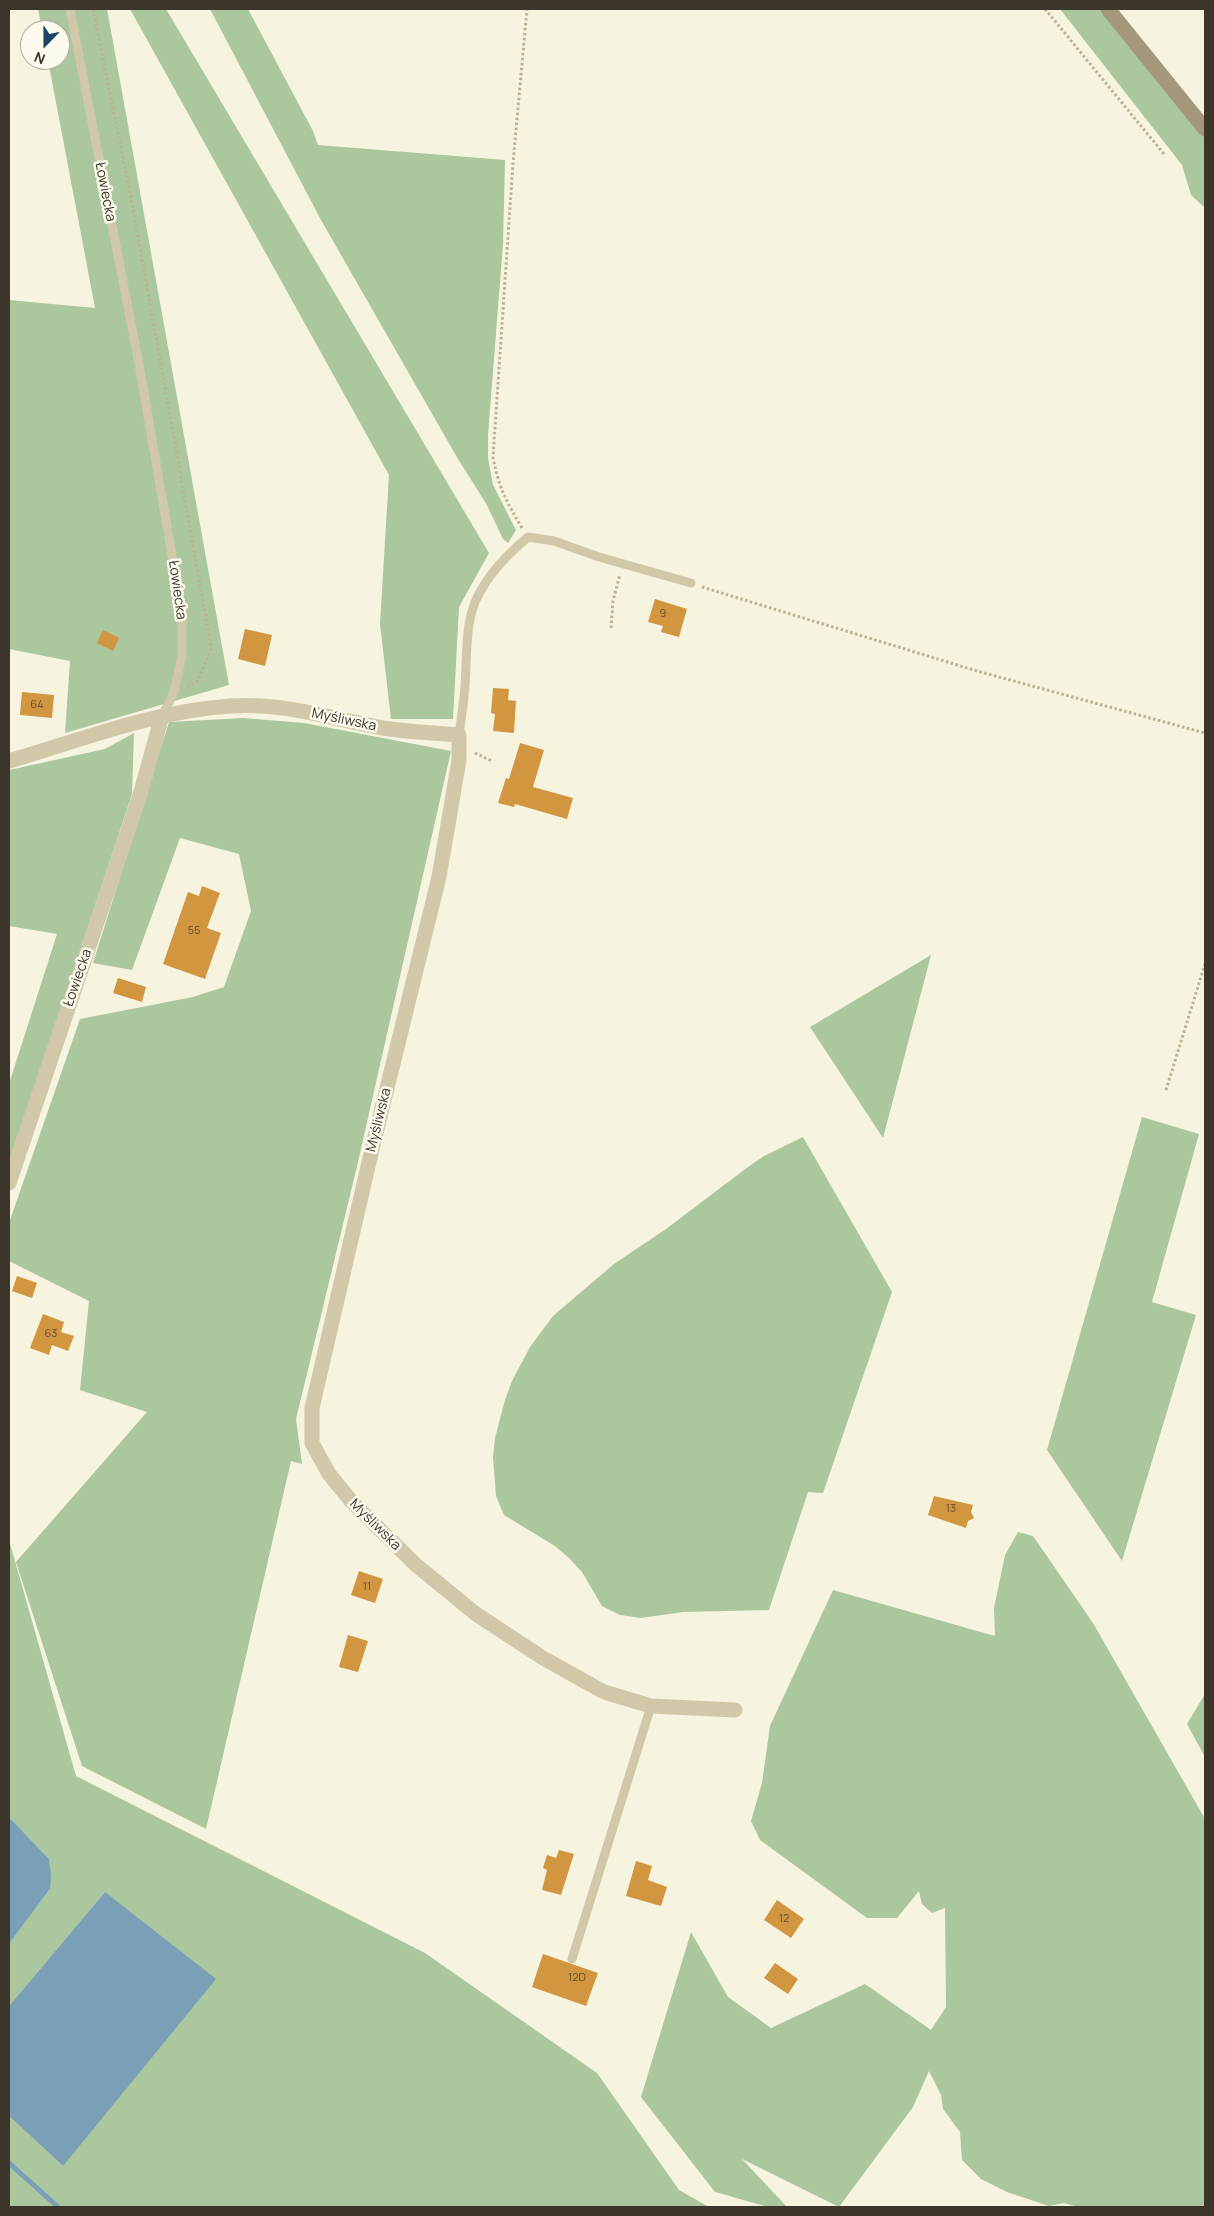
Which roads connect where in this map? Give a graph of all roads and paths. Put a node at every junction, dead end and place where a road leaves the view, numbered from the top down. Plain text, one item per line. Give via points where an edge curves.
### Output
1 (70, 9) edge
2 (93, 9) edge
3 (526, 9) edge
4 (1045, 9) edge
5 (1108, 9) edge
6 (1205, 129) edge
7 (1164, 154) dead end
8 (528, 537) junction
9 (623, 564) junction
10 (691, 583) joint
11 (611, 628) dead end
12 (186, 687) dead end
13 (162, 716) junction
14 (1205, 733) edge
15 (459, 735) junction
16 (9, 761) edge
17 (1205, 964) edge
18 (1166, 1090) dead end
19 (9, 1183) edge
20 (651, 1706) junction
21 (735, 1710) dead end
22 (572, 1959) dead end

1 - 13 lane, Łowiecka via 139,364 182,613 182,656 174,692
2 - 12 path via 132,204 210,640 211,649 198,681
3 - 8 path via 493,458 504,499
4 - 7 path
5 - 6 main road
8 - 9 lane via 554,541
8 - 15 lane via 491,573 470,616
9 - 10 lane
9 - 11 path
10 - 14 path via 977,671
13 - 15 street, Myśliwska via 231,706 272,707 384,728
13 - 16 street, Myśliwska
13 - 19 street, Łowiecka via 140,795
15 - 20 street, Myśliwska via 459,760 439,877 312,1408 312,1442 329,1474 352,1502 416,1565 476,1614 543,1658 604,1692
17 - 18 path
20 - 21 street, Myśliwska
20 - 22 lane

